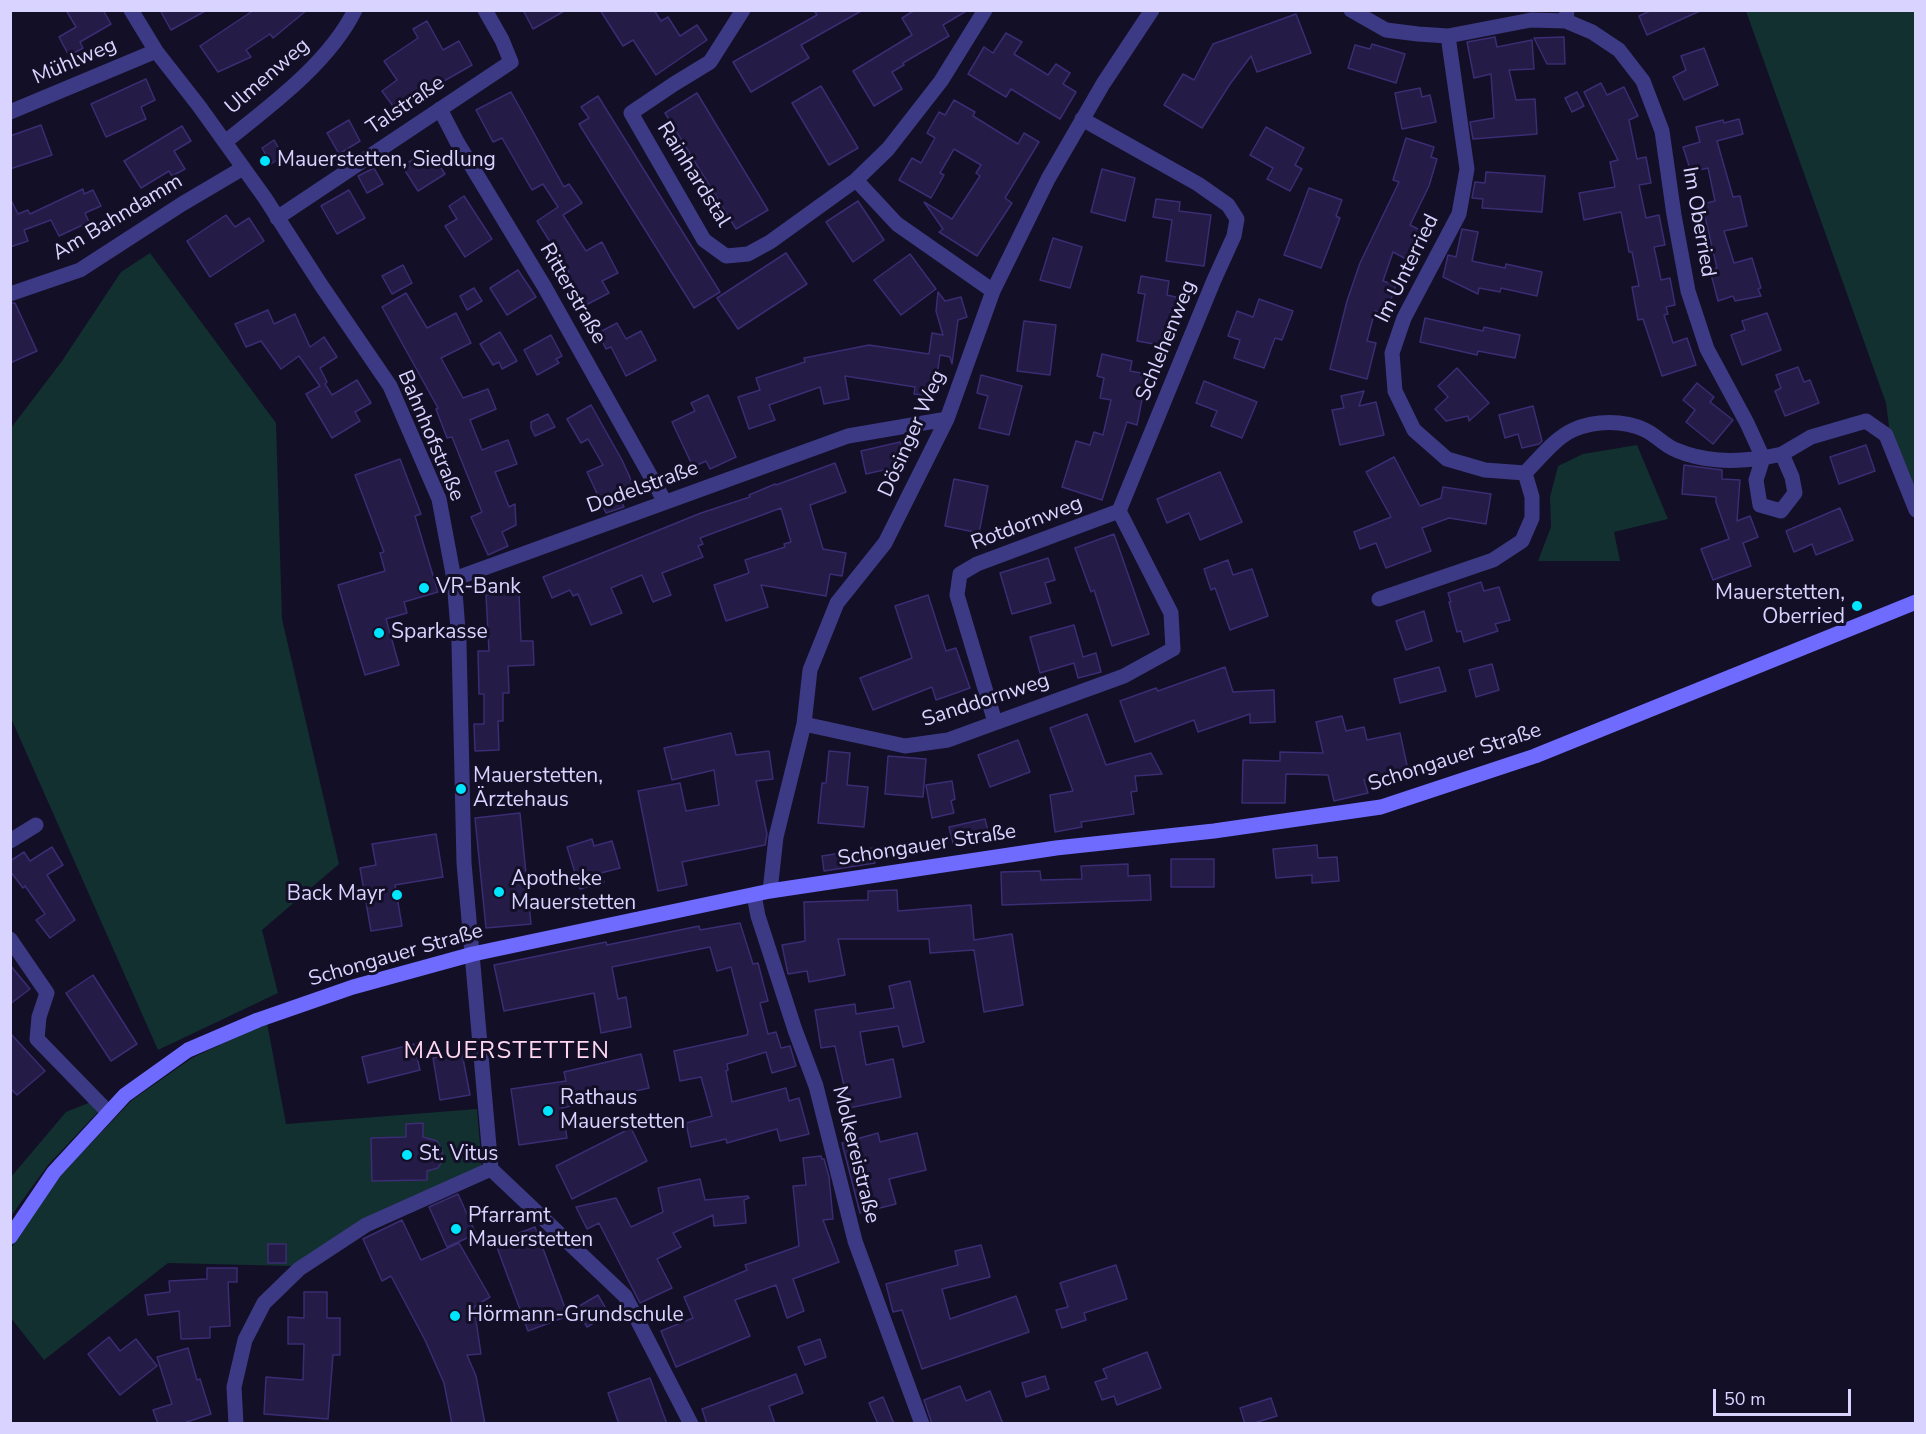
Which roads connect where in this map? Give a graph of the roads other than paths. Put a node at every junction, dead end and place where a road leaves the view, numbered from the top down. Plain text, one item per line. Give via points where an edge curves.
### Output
1 (131, 10) edge
2 (355, 10) edge
3 (485, 10) edge
4 (743, 10) edge
5 (985, 10) edge
6 (1152, 10) edge
7 (1350, 10) edge
8 (1567, 16) edge
9 (1448, 36) junction
10 (156, 51) junction
11 (440, 109) junction
12 (10, 112) edge
13 (1082, 119) junction
14 (225, 142) junction
15 (243, 168) junction
16 (856, 180) junction
17 (277, 218) junction
18 (993, 291) junction
19 (10, 294) edge
20 (947, 419) junction
21 (1782, 454) junction
22 (1763, 458) junction
23 (1525, 473) junction
24 (665, 502) junction
25 (1916, 510) edge
26 (1119, 511) junction
27 (454, 579) junction
28 (1379, 598) dead end
29 (1916, 602) edge
30 (996, 722) junction
31 (804, 724) junction
32 (36, 825) dead end
33 (10, 841) edge
34 (770, 891) junction
35 (754, 895) junction
36 (10, 939) edge
37 (473, 954) junction
38 (108, 1112) junction
39 (491, 1169) junction
40 (10, 1237) edge
41 (236, 1424) edge
42 (691, 1424) edge
43 (922, 1424) edge

1 - 10 street, Bahnhofstraße
2 - 14 street, Ulmenweg via 324,58
3 - 11 street, Talstraße via 511,62
4 - 16 street, Rainhardstal via 710,62 631,113 704,240 726,256 748,254
5 - 16 street, Rainhardstal via 941,81 888,149
6 - 13 street, Dösinger Weg
7 - 9 street, Im Oberried via 1386,30
8 - 9 street, Im Oberried
8 - 22 street, Im Oberried via 1619,50 1643,81 1662,131 1688,291 1707,349
9 - 23 street, Im Unterried via 1467,169 1459,214 1404,318 1392,353 1395,391 1413,430 1447,459 1485,470
10 - 12 street, Mühlweg
10 - 14 street, Bahnhofstraße
11 - 17 street, Talstraße
11 - 24 street, Ritterstraße
13 - 18 street, Dösinger Weg via 1048,178
13 - 26 street, Schlehenweg via 1198,184 1228,205 1238,219
14 - 15 street, Bahnhofstraße
15 - 17 street, Bahnhofstraße
15 - 19 street, Am Bahndamm via 80,270
16 - 18 street via 897,224
17 - 27 street, Bahnhofstraße via 390,386 439,499
18 - 20 street, Dösinger Weg
20 - 24 street, Dodelstraße via 848,436
20 - 31 street, Dösinger Weg via 885,543 837,603 810,670
21 - 22 street
21 - 22 street via 1795,494 1781,511 1760,505 1756,480
21 - 25 street via 1811,437 1866,421 1886,435
22 - 23 street via 1715,460 1675,450 1645,430 1618,422 1593,423 1562,437
23 - 28 street via 1532,497 1532,518 1522,541 1493,560
24 - 27 street, Dodelstraße
26 - 30 street, Rotdornweg via 977,564 960,574 957,595
26 - 30 street, Sanddornweg via 1171,614 1173,649 1124,676
27 - 37 street, Bahnhofstraße via 464,863
29 - 34 main road, Schongauer Straße via 1534,756 1381,807 1056,848
30 - 31 street, Sanddornweg via 948,740 905,746
31 - 34 street, Dösinger Weg via 776,837
32 - 33 street
34 - 35 main road, Schongauer Straße
35 - 37 main road, Schongauer Straße
35 - 43 street, Molkereistraße via 816,1086 855,1241
36 - 38 street via 47,993 37,1039
37 - 38 main road, Schongauer Straße via 353,987 258,1020 188,1050 125,1095
37 - 39 street, Bahnhofstraße
38 - 40 main road, Schongauer Straße via 54,1172
39 - 41 street via 366,1225 299,1269 264,1303 245,1340 234,1388
39 - 42 street via 625,1296

